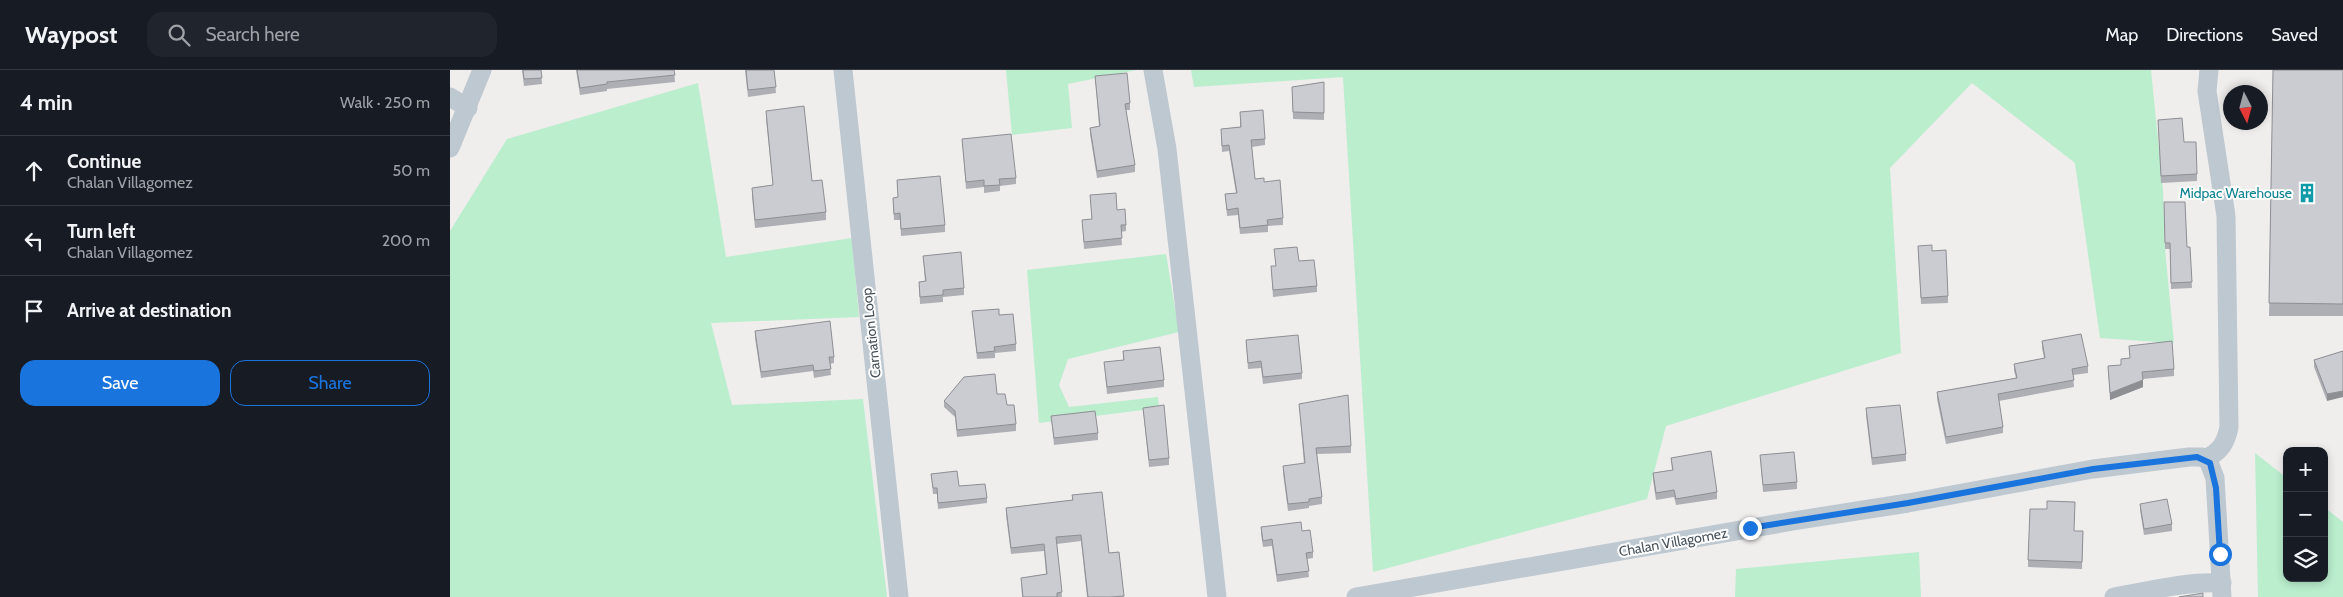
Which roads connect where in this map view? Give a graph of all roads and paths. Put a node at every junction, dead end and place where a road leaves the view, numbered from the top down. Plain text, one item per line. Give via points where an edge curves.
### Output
1 (482, 70) edge
2 (843, 70) edge
3 (1154, 70) edge
4 (2209, 70) edge
5 (450, 97) edge
6 (468, 108) junction
7 (450, 148) edge
8 (2206, 459) junction
9 (2222, 590) edge
10 (899, 597) edge
11 (1217, 597) edge
12 (1356, 597) edge
13 (2114, 597) edge

1 - 6 street
2 - 10 street, Carnation Loop
3 - 11 street via 1167,149
4 - 8 street via 2208,91 2226,216 2229,427 2220,449
5 - 6 street
6 - 7 street
8 - 9 street via 2215,478
8 - 12 street, Chalan Villagomez via 2189,456 2093,469
9 - 13 street via 2198,583

